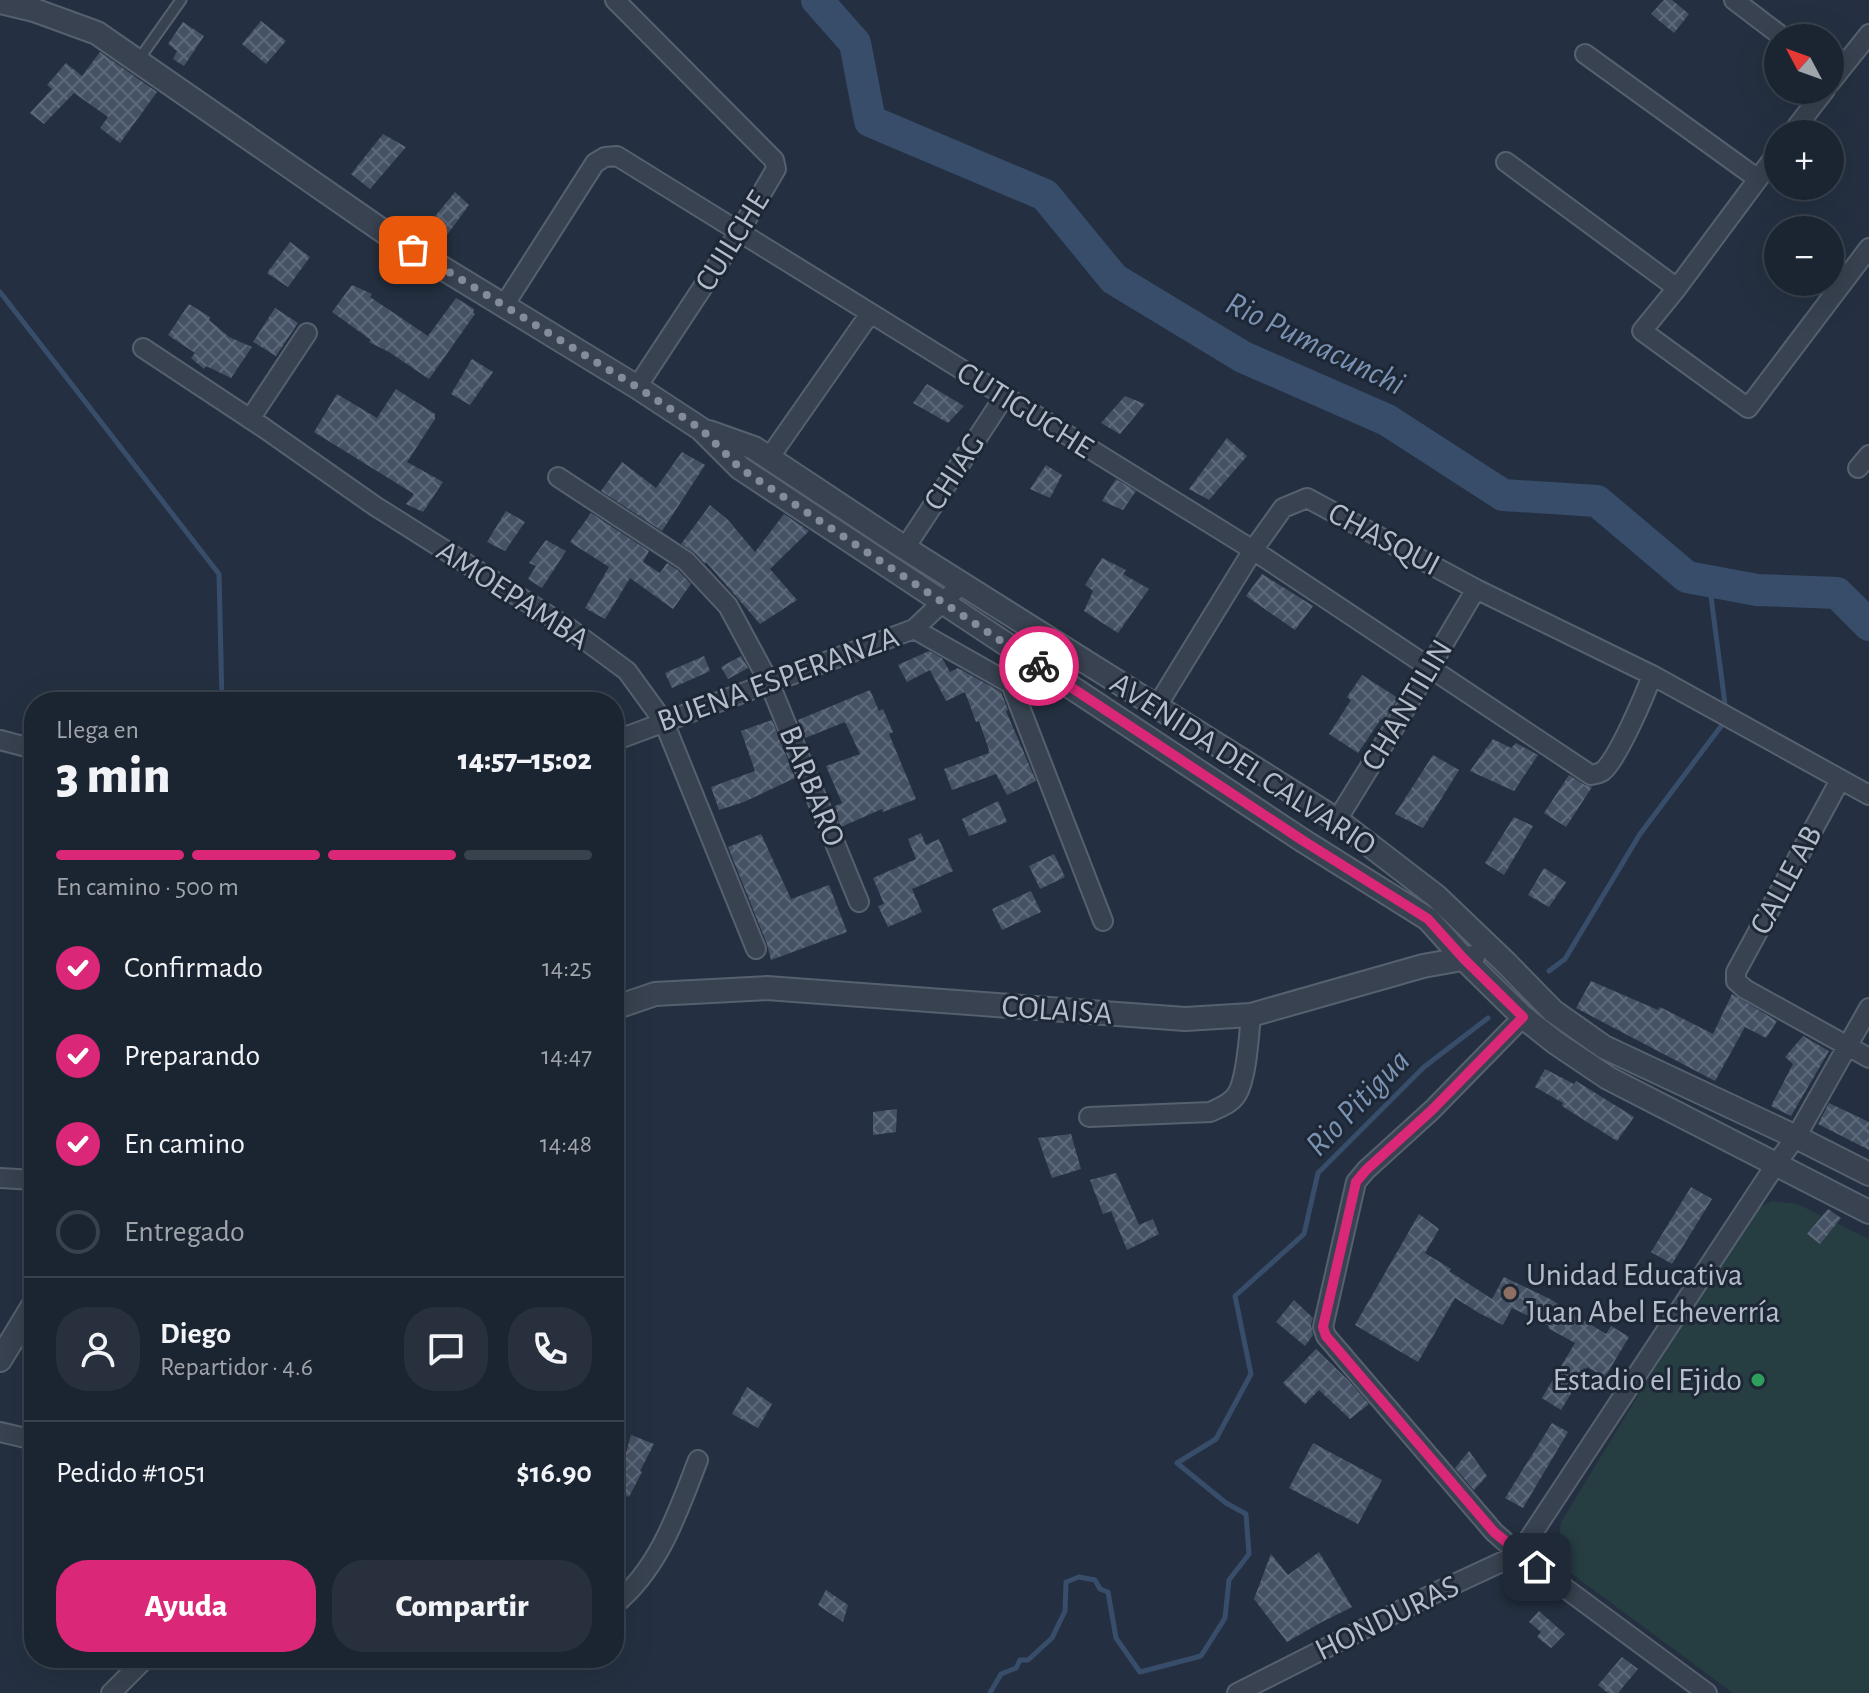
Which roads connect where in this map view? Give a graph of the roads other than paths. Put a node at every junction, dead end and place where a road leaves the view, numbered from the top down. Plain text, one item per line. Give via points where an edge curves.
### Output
1 (181, 0) edge
2 (615, 0) edge
3 (1734, 0) edge
4 (0, 2) edge
5 (1766, 24) edge
6 (1869, 34) edge
7 (1585, 54) dead end
8 (137, 62) junction
9 (1844, 63) edge
10 (1506, 162) dead end
11 (1764, 171) edge
12 (1758, 179) junction
13 (739, 232) junction
14 (1869, 248) edge
15 (1677, 288) junction
16 (503, 307) junction
17 (869, 315) junction
18 (307, 333) dead end
19 (143, 348) dead end
20 (637, 387) junction
21 (1004, 397) junction
22 (250, 419) junction
23 (701, 429) junction
24 (769, 458) junction
25 (558, 477) dead end
26 (905, 548) junction
27 (1253, 550) junction
28 (963, 583) junction
29 (1476, 589) junction
30 (943, 603) junction
31 (914, 629) junction
32 (1430, 669) junction
33 (1652, 675) junction
34 (769, 682) junction
35 (1157, 706) junction
36 (664, 722) junction
37 (624, 737) edge
38 (0, 740) edge
39 (24, 746) edge
40 (1840, 780) junction
41 (1869, 795) edge
42 (1337, 820) junction
43 (859, 902) dead end
44 (1103, 921) dead end
45 (756, 949) dead end
46 (1495, 951) junction
47 (1464, 959) junction
48 (624, 1005) edge
49 (1869, 1008) edge
50 (1251, 1015) junction
51 (1523, 1017) junction
52 (1847, 1047) junction
53 (1869, 1058) edge
54 (1089, 1117) dead end
55 (1796, 1137) junction
56 (1776, 1164) junction
57 (1869, 1174) edge
58 (0, 1178) edge
59 (24, 1179) edge
60 (1869, 1212) edge
61 (24, 1320) edge
62 (0, 1360) edge
63 (0, 1432) edge
64 (24, 1438) edge
65 (698, 1460) dead end
66 (1519, 1554) junction
67 (624, 1595) edge
68 (136, 1668) edge
69 (111, 1693) edge
70 (1237, 1693) edge
71 (1707, 1693) edge

1 - 8 lane
2 - 13 street, CUILCHE via 774,160 776,169
3 - 5 street
4 - 8 street via 97,33
6 - 9 street
7 - 12 street
8 - 16 street
10 - 15 street
11 - 12 street
12 - 15 street
13 - 16 street, CUTIGUCHE via 617,156 605,157 595,163
13 - 17 street, CUTIGUCHE
13 - 20 street, CUILCHE
14 - 15 street via 1748,408 1642,331
16 - 20 street
17 - 21 street, CUTIGUCHE
17 - 24 street
18 - 22 street
19 - 22 street, AMOEPAMBA
20 - 23 street
21 - 26 street, CHIAG
21 - 27 street, CUTIGUCHE
22 - 36 street, AMOEPAMBA via 375,506 570,629 627,671
23 - 24 street, AVENIDA DEL CALVARIO
23 - 30 street, AVENIDA DEL CALVARIO via 740,468
24 - 26 street, AVENIDA DEL CALVARIO
25 - 34 street, BARBARO via 686,561 728,606
26 - 28 street, AVENIDA DEL CALVARIO
27 - 29 street, CHASQUI via 1283,508 1307,498
27 - 32 street, CUTIGUCHE
27 - 35 street, CHASQUI
28 - 30 street
28 - 35 street, AVENIDA DEL CALVARIO
29 - 32 street, CHANTILIN
29 - 33 street, CHASQUI
30 - 31 street
30 - 47 street, AVENIDA DEL CALVARIO via 1428,919
31 - 34 street, BUENA ESPERANZA
31 - 44 street, BUENA ESPERANZA via 1011,684
32 - 33 street, CUTIGUCHE via 1591,775 1602,772 1612,759
32 - 42 street, CHANTILIN
33 - 40 street, CHASQUI
34 - 36 street, BUENA ESPERANZA
34 - 43 street, BARBARO
35 - 42 street, AVENIDA DEL CALVARIO
36 - 37 street, BUENA ESPERANZA
36 - 45 street, AMOEPAMBA
38 - 39 street
40 - 41 street, CHASQUI
40 - 52 street, CALLE AB via 1736,972 1736,981
42 - 46 street, AVENIDA DEL CALVARIO via 1436,896
46 - 47 street, COLAISA
46 - 55 street, AVENIDA DEL CALVARIO via 1553,1011 1604,1047
47 - 50 street, COLAISA
47 - 51 street, AVENIDA DEL CALVARIO
48 - 50 street, COLAISA via 655,994 767,988 1185,1019
49 - 52 street
50 - 54 street via 1243,1074 1237,1094 1226,1105 1210,1112
51 - 56 street, AVENIDA DEL CALVARIO via 1608,1078
51 - 66 street via 1356,1182 1323,1327 1494,1532
52 - 53 street
52 - 55 street
55 - 56 street
55 - 57 street, AVENIDA DEL CALVARIO
56 - 60 street, AVENIDA DEL CALVARIO
56 - 66 street
58 - 59 street
61 - 62 street
63 - 64 street
65 - 67 street via 674,1522 643,1576
66 - 70 street, HONDURAS
66 - 71 street
68 - 69 street

